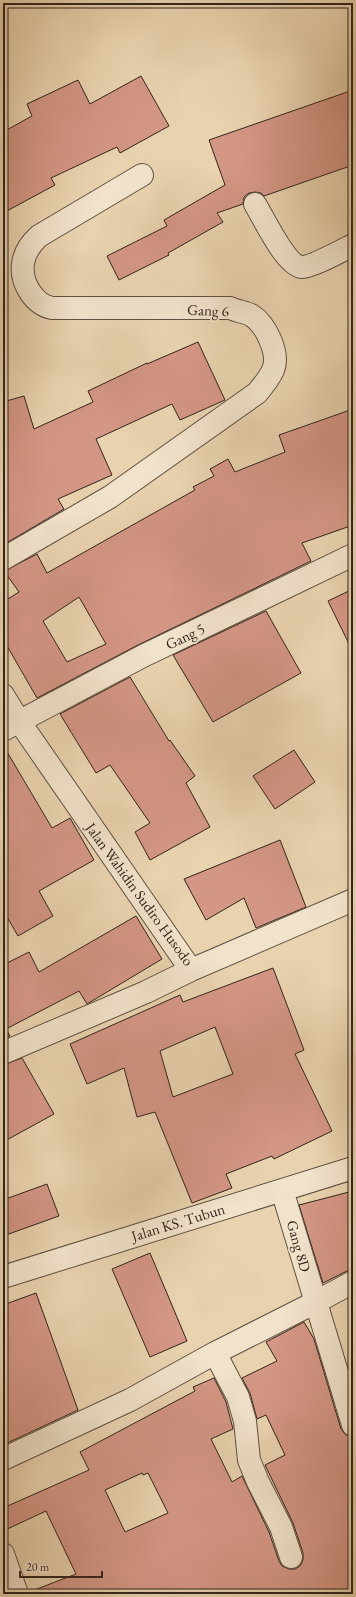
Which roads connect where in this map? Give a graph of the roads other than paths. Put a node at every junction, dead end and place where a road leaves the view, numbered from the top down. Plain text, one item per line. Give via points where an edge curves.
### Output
1 (142, 175) dead end
2 (255, 204) dead end
3 (353, 245) edge
4 (353, 555) edge
5 (3, 559) edge
6 (3, 695) edge
7 (11, 726) edge
8 (353, 900) edge
9 (191, 970) junction
10 (3, 1053) edge
11 (353, 1168) edge
12 (282, 1190) junction
13 (3, 1277) edge
14 (353, 1282) edge
15 (316, 1302) junction
16 (215, 1353) junction
17 (353, 1425) edge
18 (3, 1459) edge
19 (3, 1554) edge
20 (291, 1557) dead end
21 (16, 1594) edge

1 - 5 street, Gang 6 via 33,242 25,255 22,273 31,294 41,304 52,308 230,308 251,315 265,329 275,356 273,370 257,393 221,420 110,497
2 - 3 street via 286,256 295,265 305,266
4 - 7 street, Gang 5 via 143,656
6 - 7 street, Jalan Wahidin Sudiro Husodo
7 - 9 street, Jalan Wahidin Sudiro Husodo
8 - 9 street, Jalan Wahidin Sudiro Husodo
9 - 10 street
11 - 12 street, Jalan KS. Tubun
12 - 13 street, Jalan KS. Tubun
12 - 15 street, Gang 8D
14 - 15 street
15 - 16 street
15 - 17 street, Gang 8D
16 - 18 street via 130,1400
16 - 20 street via 238,1397 245,1421 249,1460 281,1527
19 - 21 street

